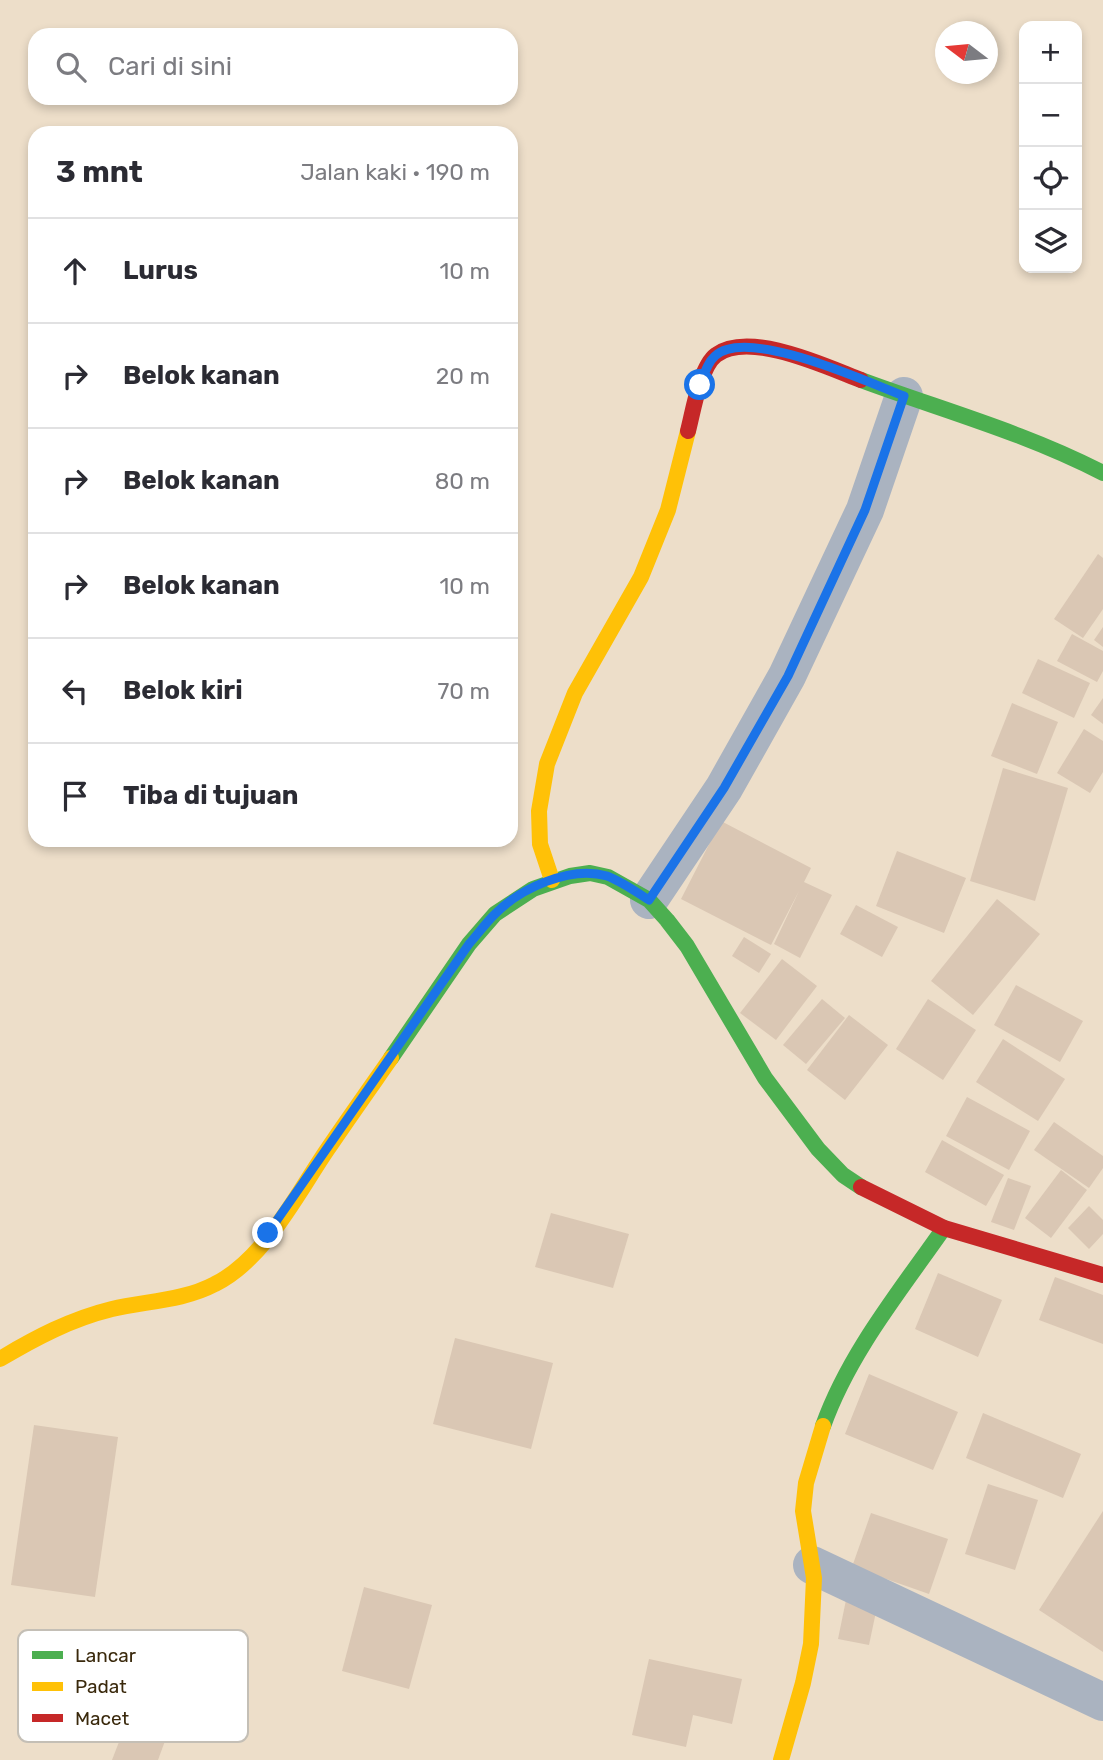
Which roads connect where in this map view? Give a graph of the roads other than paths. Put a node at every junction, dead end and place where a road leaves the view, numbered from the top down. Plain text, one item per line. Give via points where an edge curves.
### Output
1 (904, 396) junction
2 (1103, 473) edge
3 (552, 880) junction
4 (649, 900) junction
5 (944, 1228) junction
6 (1103, 1275) edge
7 (0, 1359) edge
8 (812, 1565) junction
9 (1103, 1702) edge
10 (781, 1760) edge

1 - 2 street via 991,425
1 - 3 street via 780,350 736,347 716,355 708,365 668,510 641,577 575,694 547,764 539,811 540,844
1 - 4 street via 865,510 788,676 724,788
3 - 4 street via 590,873 608,877
3 - 7 street via 495,914 469,944 296,1196 233,1274 196,1292 74,1320
4 - 5 street via 687,946 765,1078 818,1149 843,1175 872,1194
5 - 6 street
5 - 8 street via 859,1352 818,1439 803,1519
8 - 9 street
8 - 10 street via 812,1638

